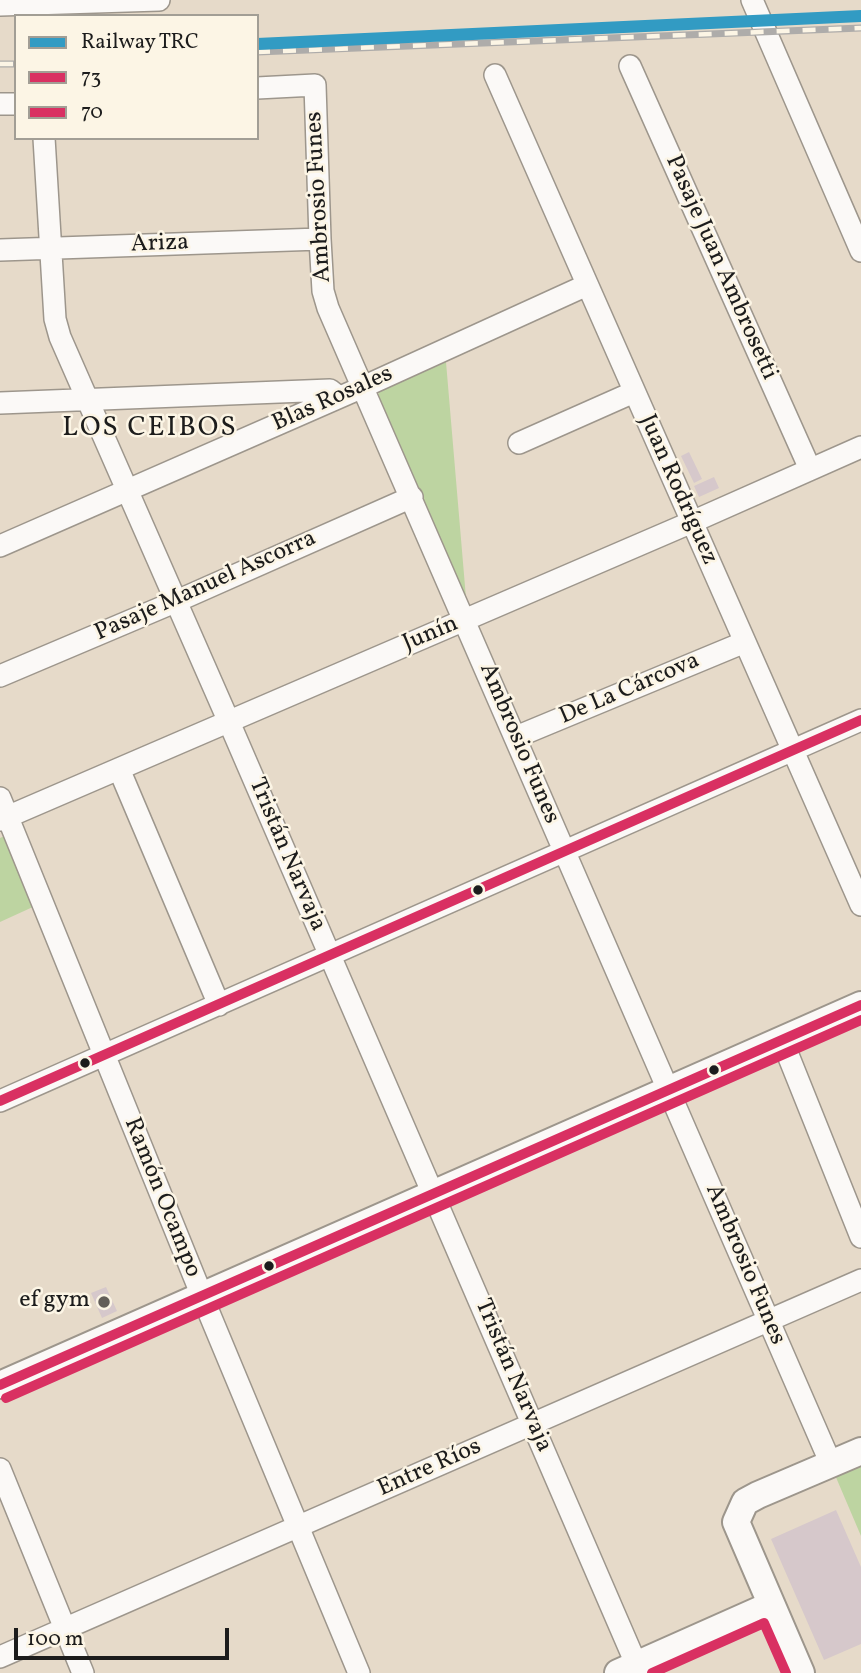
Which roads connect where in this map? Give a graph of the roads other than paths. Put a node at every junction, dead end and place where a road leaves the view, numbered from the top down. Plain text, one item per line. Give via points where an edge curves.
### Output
1 (159, 0) edge
2 (752, 0) edge
3 (7, 3) edge
4 (630, 66) dead end
5 (495, 75) dead end
6 (259, 88) edge
7 (44, 140) edge
8 (320, 239) junction
9 (52, 248) junction
10 (0, 250) edge
11 (861, 251) edge
12 (587, 285) junction
13 (363, 387) junction
14 (634, 392) junction
15 (339, 397) junction
16 (87, 398) junction
17 (0, 403) edge
18 (519, 443) dead end
19 (861, 447) edge
20 (810, 469) junction
21 (127, 490) junction
22 (412, 497) junction
23 (692, 522) junction
24 (0, 545) edge
25 (177, 601) junction
26 (465, 620) junction
27 (745, 642) junction
28 (0, 676) edge
29 (861, 720) edge
30 (229, 722) junction
31 (516, 737) junction
32 (794, 749) junction
33 (119, 769) junction
34 (3, 812) edge
35 (564, 852) junction
36 (861, 905) edge
37 (329, 955) junction
38 (219, 1005) junction
39 (861, 1005) edge
40 (782, 1040) junction
41 (103, 1055) junction
42 (669, 1090) junction
43 (0, 1101) edge
44 (433, 1194) junction
45 (861, 1237) edge
46 (861, 1280) edge
47 (202, 1296) junction
48 (769, 1322) junction
49 (0, 1385) edge
50 (532, 1424) junction
51 (861, 1451) edge
52 (831, 1464) junction
53 (0, 1469) edge
54 (300, 1526) junction
55 (772, 1605) junction
56 (64, 1629) junction
57 (0, 1657) edge
58 (632, 1670) edge
59 (83, 1673) edge
60 (359, 1673) edge
61 (801, 1673) edge

1 - 3 street
2 - 11 street
4 - 20 street, Pasaje Juan Ambrosetti
5 - 12 street, Juan Rodríguez
6 - 8 street, Ambrosio Funes via 314,85
7 - 9 street, Tristán Narvaja
8 - 9 street, Ariza
8 - 13 street, Ambrosio Funes via 323,291
9 - 10 street, Ariza
9 - 16 street, Tristán Narvaja via 55,319
12 - 13 street, Blas Rosales
12 - 14 street, Juan Rodríguez
13 - 15 street, Blas Rosales
13 - 22 street, Ambrosio Funes
14 - 18 street
14 - 23 street, Juan Rodríguez
15 - 16 street via 330,390
15 - 21 street, Blas Rosales
16 - 17 street
16 - 21 street, Tristán Narvaja
19 - 20 street, Junín
20 - 23 street, Junín
21 - 24 street, Blas Rosales
21 - 25 street, Tristán Narvaja
22 - 25 street, Pasaje Manuel Ascorra
22 - 26 street, Ambrosio Funes
23 - 26 street, Junín
23 - 27 street, Juan Rodríguez
25 - 28 street, Pasaje Manuel Ascorra
25 - 30 street, Tristán Narvaja
26 - 30 street, Junín
26 - 31 street, Ambrosio Funes
27 - 31 street, De La Cárcova
27 - 32 street, Juan Rodríguez
29 - 32 street
30 - 33 street, Junín
30 - 37 street, Tristán Narvaja
31 - 35 street, Ambrosio Funes
32 - 35 street
32 - 36 street, Juan Rodríguez
33 - 34 street, Junín
33 - 38 street
34 - 41 street, Ramón Ocampo
35 - 37 street
35 - 42 street, Ambrosio Funes
37 - 38 street
37 - 44 street, Tristán Narvaja
38 - 41 street
39 - 40 main road
40 - 42 main road
40 - 45 street
41 - 43 street
41 - 47 street, Ramón Ocampo
42 - 44 main road
42 - 48 street, Ambrosio Funes
44 - 47 main road
44 - 50 street, Tristán Narvaja
46 - 48 street, Entre Ríos
47 - 49 main road
47 - 54 street, Ramón Ocampo
48 - 50 street, Entre Ríos
48 - 52 street, Ambrosio Funes
50 - 54 street, Entre Ríos
50 - 58 street, Tristán Narvaja
51 - 52 main road
52 - 55 main road via 745,1503 736,1522
53 - 56 street
54 - 56 street, Entre Ríos
54 - 60 street, Ramón Ocampo
55 - 58 main road
55 - 61 main road
56 - 57 street, Entre Ríos
56 - 59 street

